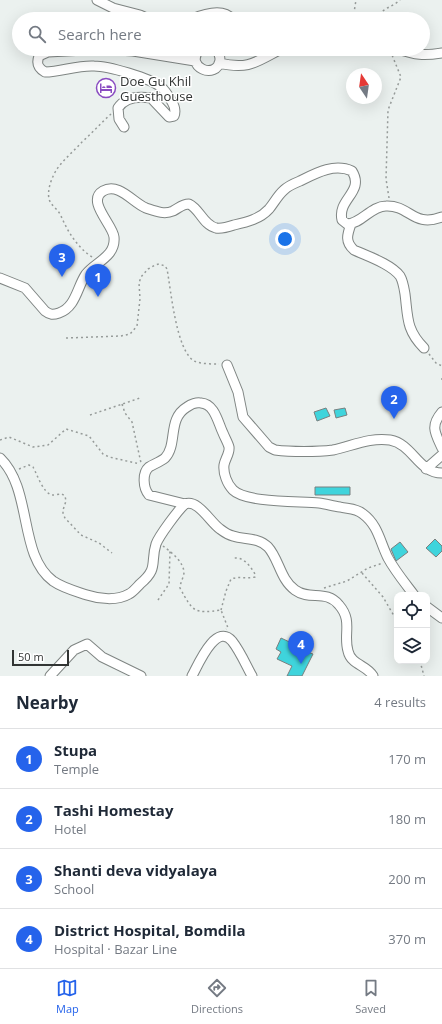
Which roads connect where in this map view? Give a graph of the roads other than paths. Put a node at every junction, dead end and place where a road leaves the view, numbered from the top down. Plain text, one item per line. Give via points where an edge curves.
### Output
1 (98, 0) edge
2 (128, 12) edge
3 (442, 53) edge
4 (430, 54) edge
5 (39, 56) edge
6 (197, 56) edge
7 (220, 56) edge
8 (268, 56) edge
9 (219, 63) junction
10 (124, 127) dead end
11 (442, 217) edge
12 (351, 224) junction
13 (0, 278) edge
14 (424, 348) road end
15 (227, 365) road end
16 (442, 412) edge
17 (442, 448) edge
18 (442, 455) edge
19 (0, 458) edge
20 (426, 469) junction
21 (442, 473) edge
22 (185, 504) junction
23 (412, 592) edge
24 (430, 609) edge
25 (442, 618) edge
26 (50, 676) edge
27 (141, 676) edge
28 (192, 676) edge
29 (252, 676) edge
30 (373, 676) edge

1 - 2 street
3 - 4 street
5 - 10 street via 38,66 45,72 95,66 155,83 166,92 175,111 174,116 169,117 151,98 135,97 124,101 118,108 119,119
6 - 9 street via 199,68 206,71 214,69
7 - 9 street
8 - 9 street via 253,64 242,66
11 - 12 street via 422,221 391,206 384,206
12 - 13 street via 342,220 341,210 355,189 356,179 352,170 343,168 316,173 284,189 262,215 220,228 210,225 189,204 172,212 159,212 144,207 118,190 106,190 98,196 98,200 101,213 113,233 114,242 106,257 86,275 68,308 54,315 49,314 25,288
12 - 14 street via 347,240 350,246 392,268 400,277 410,330
15 - 20 street via 238,392 243,417 269,447 275,450 331,450 381,439 400,443
16 - 17 street via 434,426
18 - 20 street
19 - 22 street via 11,472 20,497 36,562 59,584 95,597 109,598 128,594 148,577 152,572 157,541
20 - 21 street
22 - 23 street via 149,495 146,491 145,474 150,466 165,457 176,420 182,410 200,402 212,408 227,443 225,472 234,491 252,498 358,510 375,528 390,561
22 - 30 street via 192,504 201,510 218,528 234,537 262,542 271,551 288,584 295,590 308,596 322,594 338,603 347,619 346,641 351,659 370,671
24 - 25 street
26 - 27 street via 74,650 88,644 102,657
28 - 29 street via 210,644 218,637 227,637 231,640

